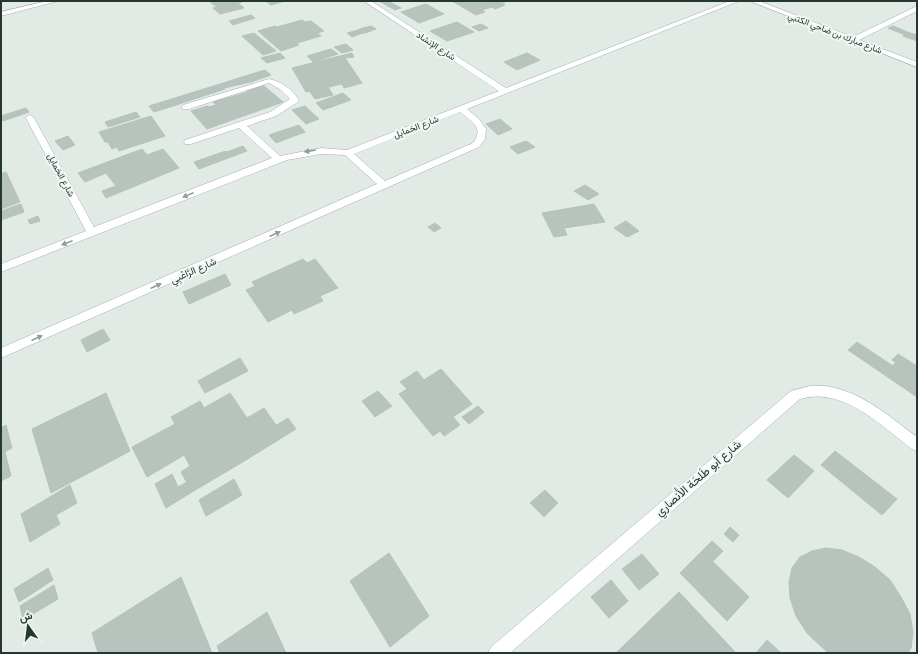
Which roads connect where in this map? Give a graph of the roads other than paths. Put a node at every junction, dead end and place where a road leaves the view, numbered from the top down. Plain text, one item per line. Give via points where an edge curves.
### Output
1 (55, 1) edge
2 (367, 1) edge
3 (736, 1) edge
4 (753, 1) edge
5 (917, 8) edge
6 (1, 14) edge
7 (853, 40) junction
8 (917, 65) edge
9 (505, 91) junction
10 (186, 108) dead end
11 (461, 109) junction
12 (30, 118) dead end
13 (241, 125) junction
14 (188, 142) dead end
15 (348, 153) junction
16 (278, 159) junction
17 (385, 186) junction
18 (92, 233) junction
19 (1, 268) edge
20 (1, 353) edge
21 (917, 445) edge
22 (497, 653) edge

1 - 6 street
2 - 9 street, شارع الإنشاد
3 - 9 street, شارع الخمايل
4 - 7 street, شارع مبارك بن ضاحي الكتبي
5 - 7 street
7 - 8 street, شارع مبارك بن ضاحي الكتبي
9 - 11 street, شارع الخمايل
10 - 13 street via 269,81 292,94 295,100 273,114
11 - 15 street, شارع الخمايل
11 - 17 street, شارع الرَّاعْبِي via 480,126 483,132 482,139 476,145
12 - 18 street, شارع الخمايل
13 - 14 street
13 - 16 street
15 -> 16 street, شارع الخمايل via 308,151
15 - 17 street
16 -> 18 street, شارع الخمايل
20 -> 17 street, شارع الرَّاعْبِي
18 -> 19 street, شارع الخمايل
21 - 22 street, شارع أبو طَلحَة الأَنصاري via 856,401 834,393 813,390 796,394

